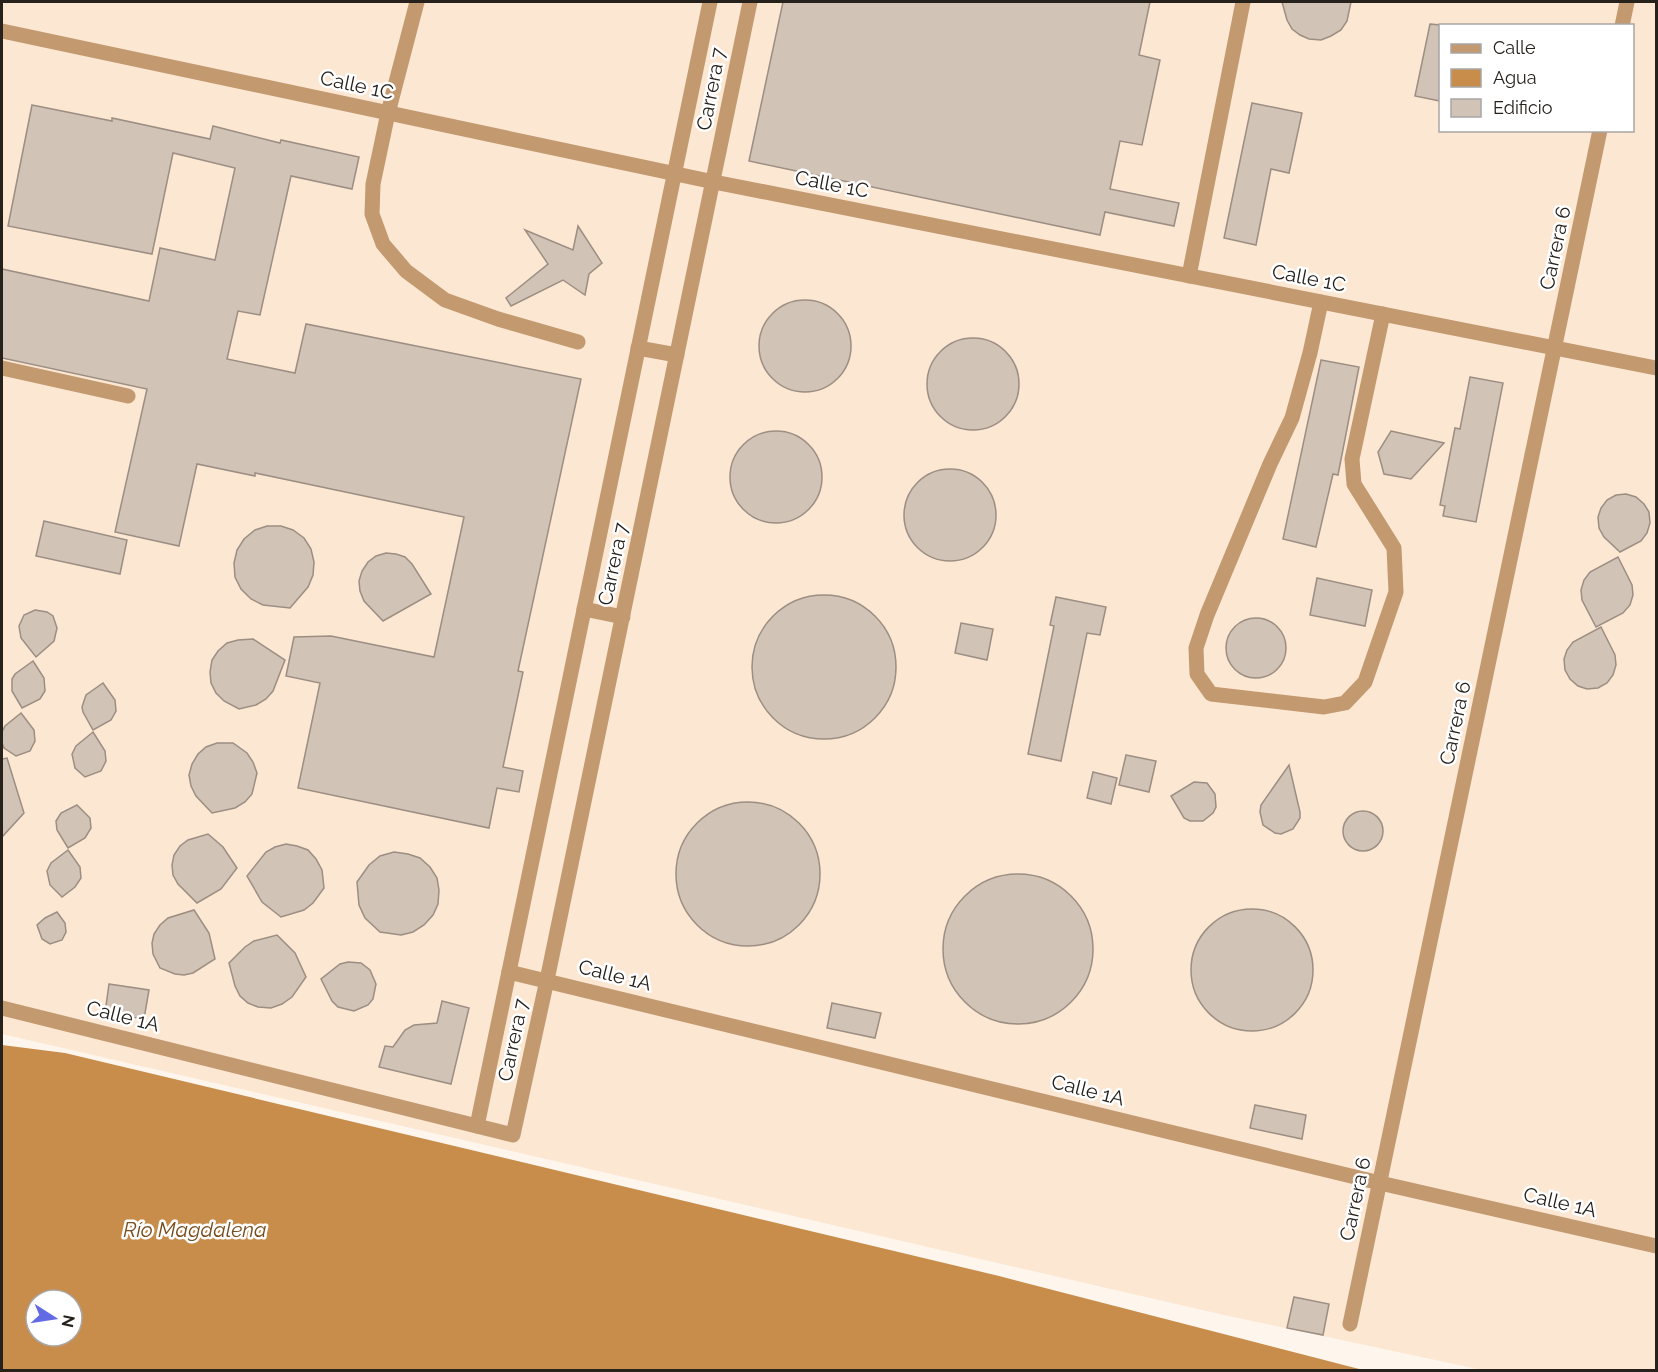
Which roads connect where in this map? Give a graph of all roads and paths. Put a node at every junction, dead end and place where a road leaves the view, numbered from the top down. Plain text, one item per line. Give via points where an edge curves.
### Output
1 (417, 2) edge
2 (710, 2) edge
3 (750, 2) edge
4 (1243, 2) edge
5 (1627, 2) edge
6 (1622, 24) edge
7 (2, 31) edge
8 (388, 113) junction
9 (1600, 132) edge
10 (674, 174) junction
11 (714, 182) junction
12 (1189, 276) junction
13 (1321, 302) junction
14 (1383, 314) junction
15 (578, 342) dead end
16 (638, 348) junction
17 (1556, 348) junction
18 (677, 355) junction
19 (2, 368) edge
20 (1656, 368) edge
21 (128, 396) dead end
22 (584, 609) junction
23 (623, 617) junction
24 (509, 972) junction
25 (548, 980) junction
26 (2, 1008) edge
27 (477, 1126) junction
28 (513, 1135) joint
29 (1380, 1183) junction
30 (1656, 1246) edge
31 (1350, 1324) dead end

1 - 8 street
2 - 10 street, Carrera 7
3 - 11 street, Carrera 7
4 - 12 street
5 - 6 street
7 - 8 street, Calle 1C
8 - 10 street, Calle 1C
8 - 15 street via 373,184 372,214 383,244 406,271 445,300
9 - 17 street, Carrera 6
10 - 11 street, Calle 1C
10 - 16 street, Carrera 7
11 - 12 street, Calle 1C
11 - 18 street, Carrera 7
12 - 13 street, Calle 1C
13 - 14 street, Calle 1C
13 - 14 street via 1292,418 1196,648 1197,674 1211,694 1324,707 1345,703 1365,682 1396,592 1394,548 1354,484 1352,459
14 - 17 street, Calle 1C
16 - 18 street
16 - 22 street, Carrera 7
17 - 20 street, Calle 1C
17 - 29 street, Carrera 6
18 - 23 street, Carrera 7
19 - 21 street
22 - 23 street
22 - 24 street, Carrera 7
23 - 25 street, Carrera 7
24 - 25 street, Calle 1A
24 - 27 street, Carrera 7
25 - 28 street, Carrera 7
25 - 29 street, Calle 1A
26 - 27 street, Calle 1A
27 - 28 street, Calle 1A
29 - 30 street, Calle 1A
29 - 31 street, Carrera 6

